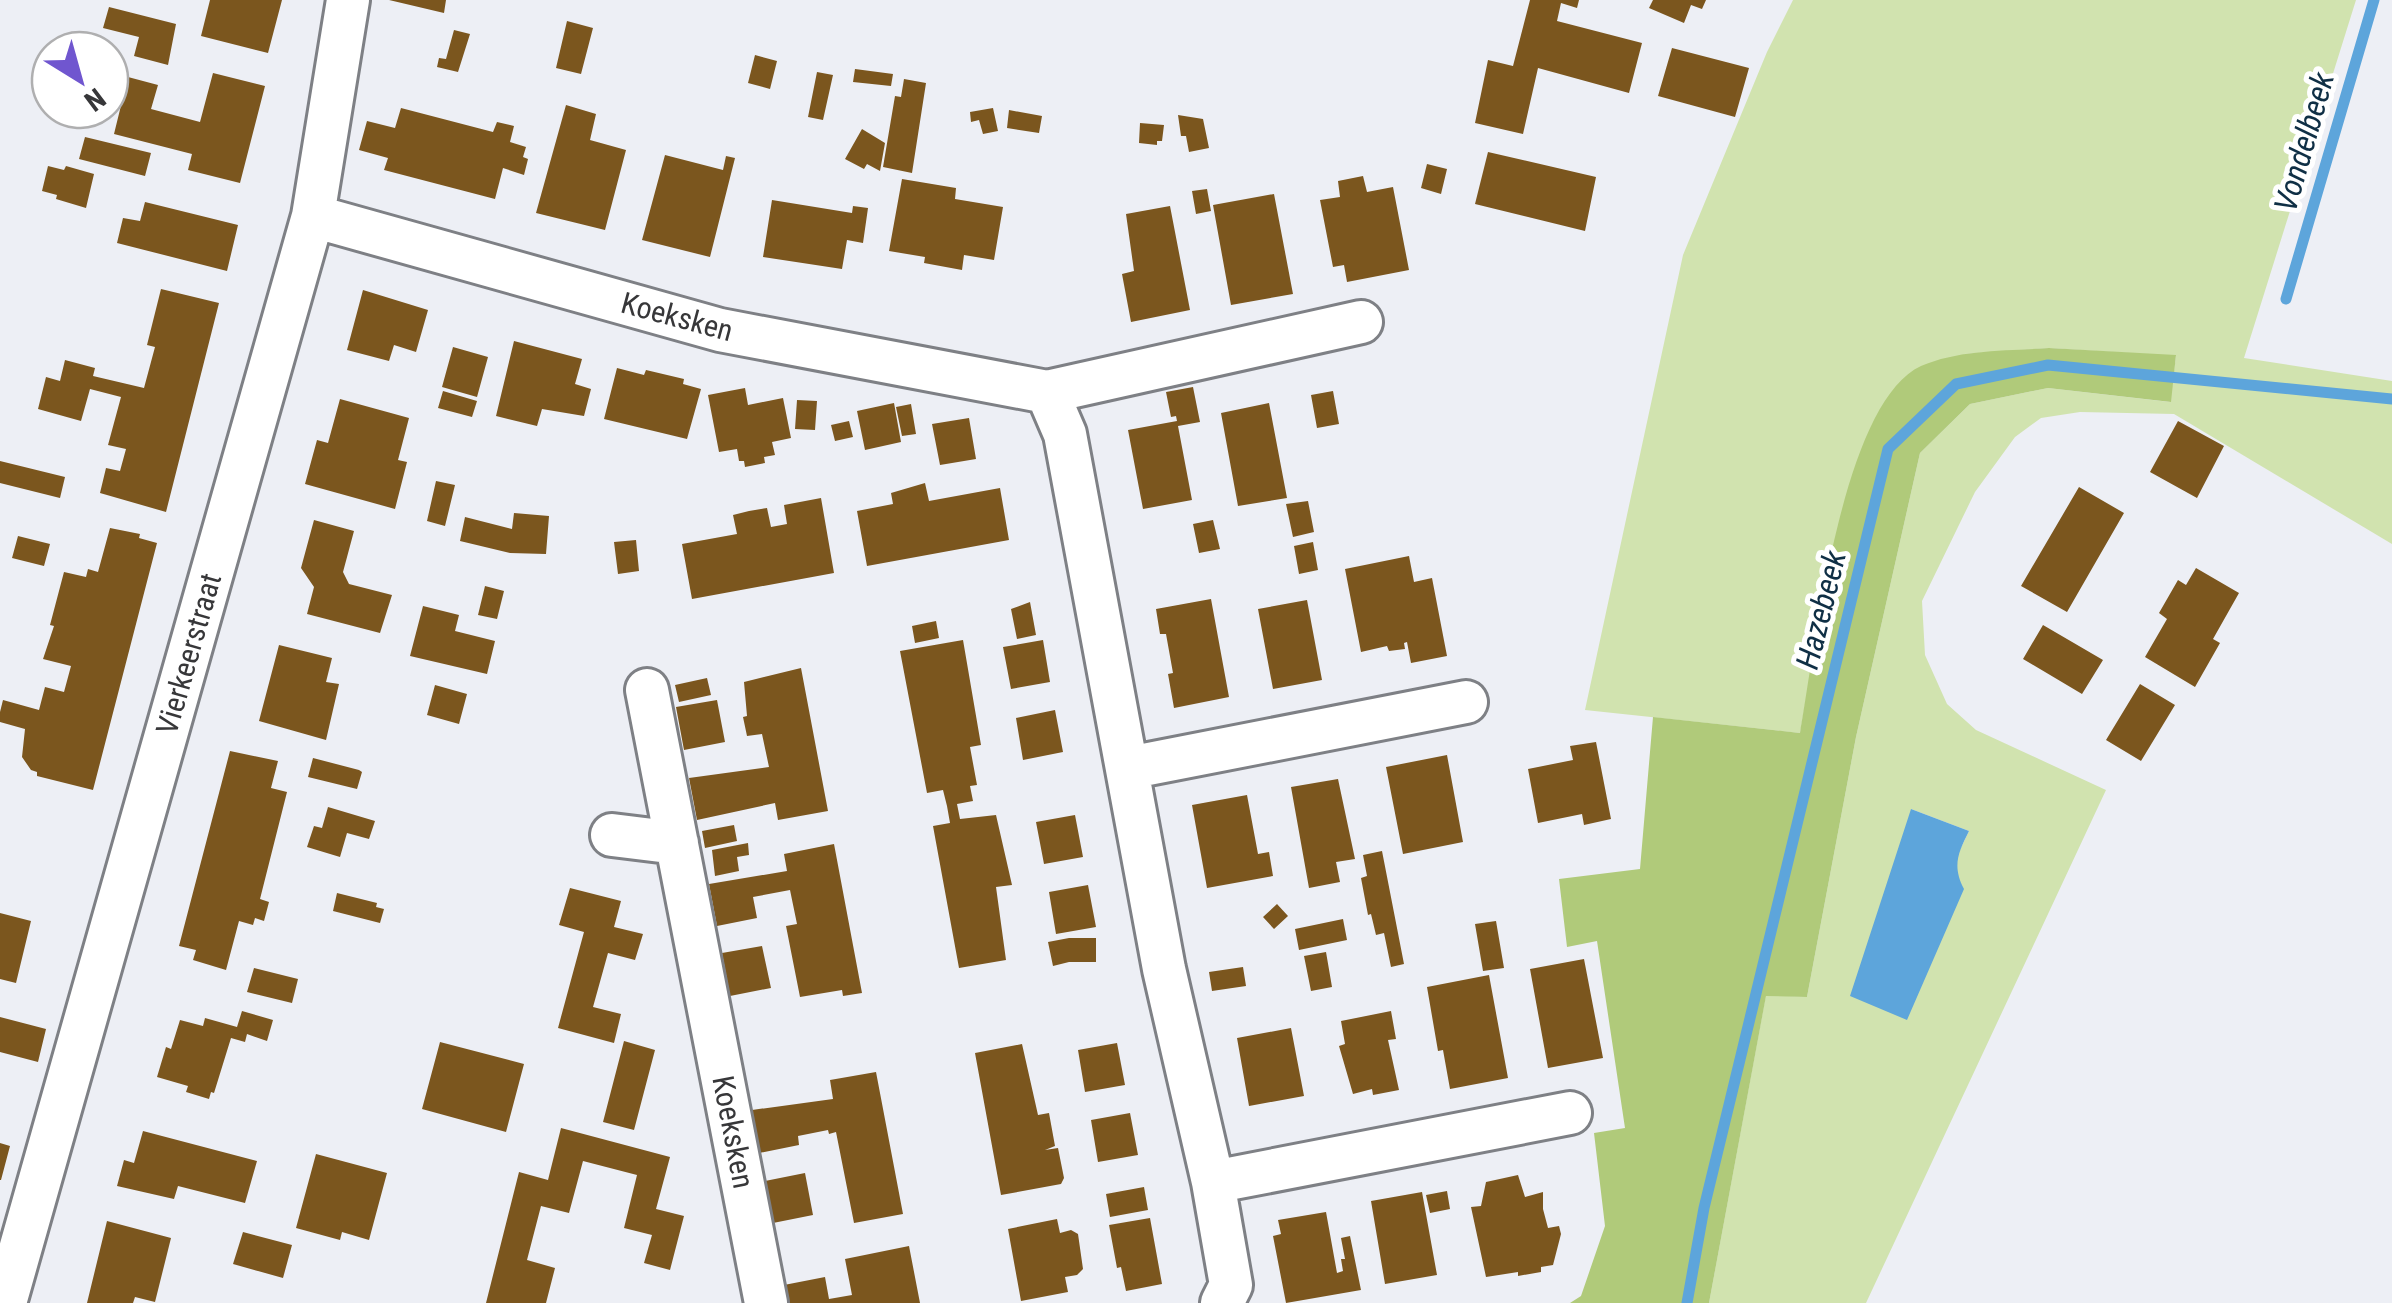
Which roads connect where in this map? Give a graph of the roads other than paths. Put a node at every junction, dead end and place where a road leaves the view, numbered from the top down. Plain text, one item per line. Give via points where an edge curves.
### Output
1 (348, 0) edge
2 (312, 216) junction
3 (1361, 322) dead end
4 (1046, 392) junction
5 (647, 690) dead end
6 (1466, 702) dead end
7 (1128, 768) junction
8 (612, 834) dead end
9 (677, 843) junction
10 (1570, 1112) dead end
11 (1213, 1182) junction
12 (5, 1303) edge
13 (766, 1303) edge
14 (1222, 1303) edge

1 - 2 street, Vierkeerstraat
2 - 4 street, Koeksken via 720,330
2 - 12 street, Vierkeerstraat
3 - 4 street, Koeksken
4 - 7 street via 1065,434
5 - 9 street, Koeksken
6 - 7 street
7 - 11 street via 1164,969
8 - 9 street
9 - 13 street, Koeksken
10 - 11 street
11 - 14 street via 1231,1285

